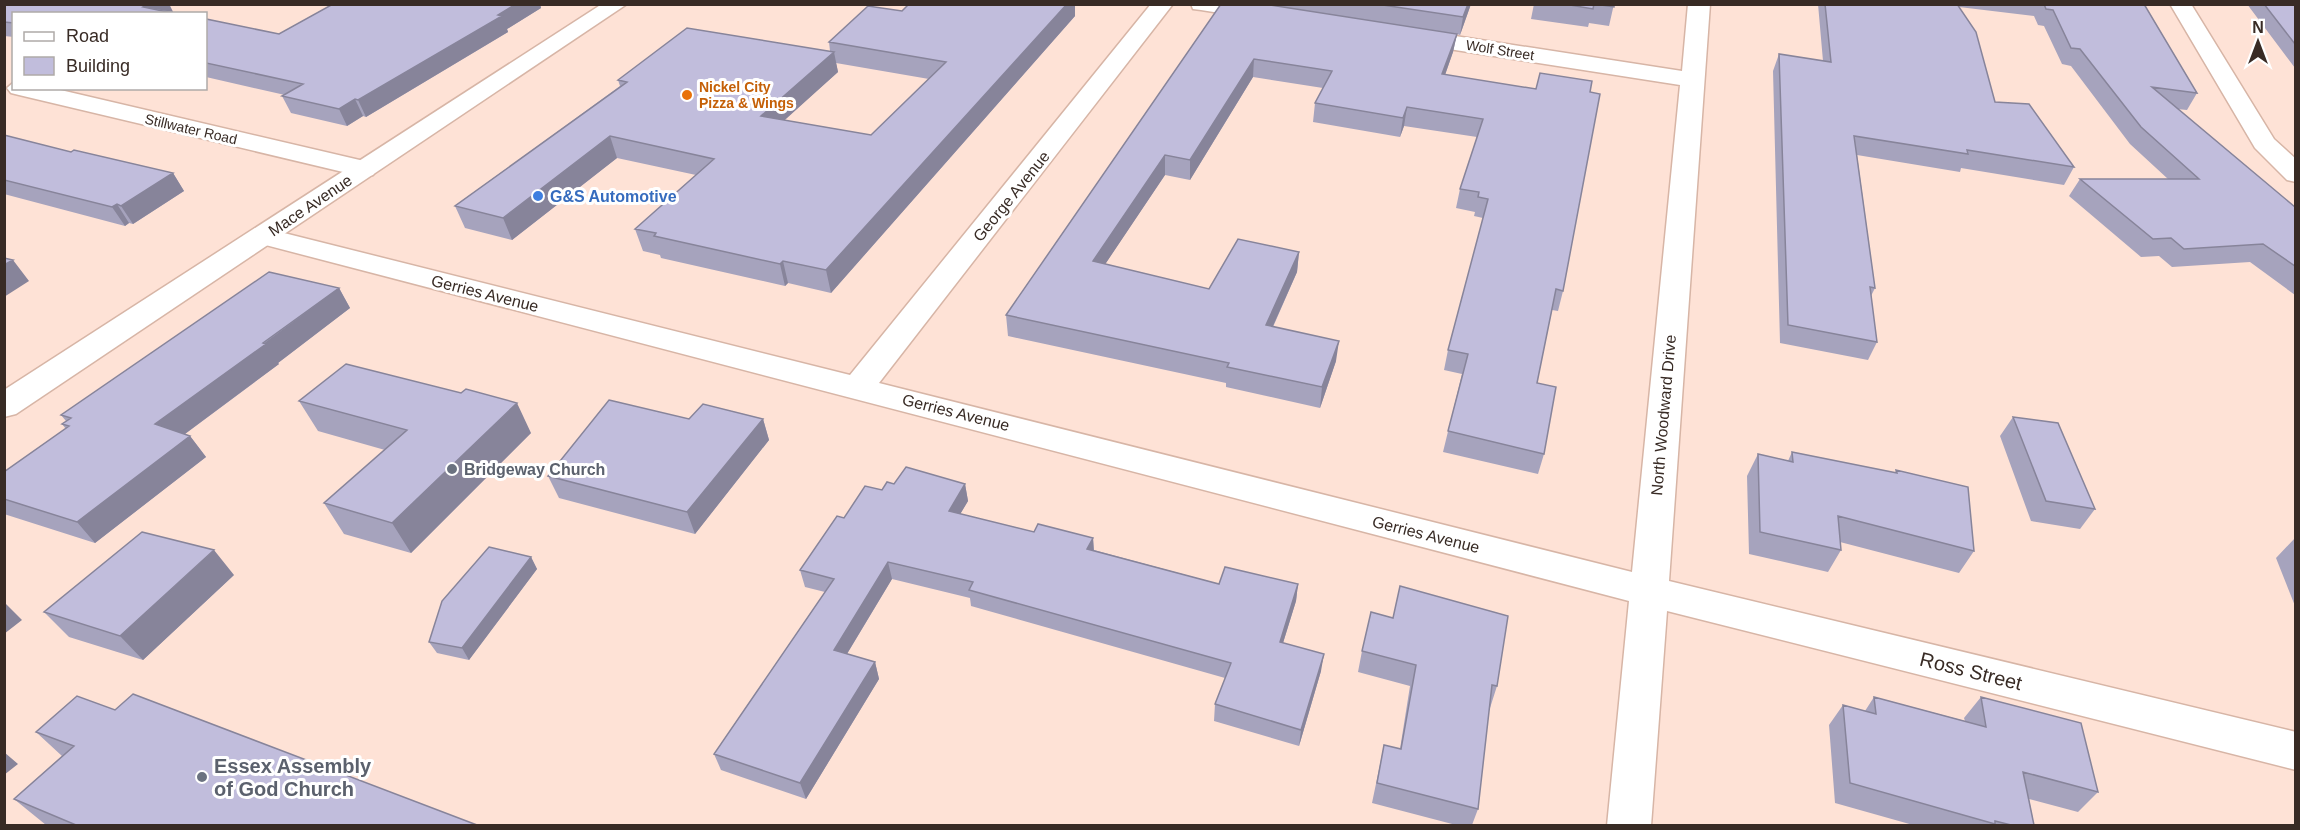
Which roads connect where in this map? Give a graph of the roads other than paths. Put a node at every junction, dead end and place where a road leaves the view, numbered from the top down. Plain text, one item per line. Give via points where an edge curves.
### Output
1 (617, 4) edge
2 (1163, 4) edge
3 (1201, 4) edge
4 (1699, 4) edge
5 (2180, 4) edge
6 (1283, 17) edge
7 (1388, 33) edge
8 (1692, 80) junction
9 (28, 90) edge
10 (364, 169) junction
11 (2295, 174) edge
12 (264, 236) junction
13 (858, 387) junction
14 (4, 406) edge
15 (1647, 591) junction
16 (2295, 751) edge
17 (1629, 825) edge

1 - 10 street, Mace Avenue
2 - 13 street, George Avenue
3 - 6 street
4 - 8 street, North Woodward Drive
5 - 11 street via 2264,143
7 - 8 street, Wolf Street
8 - 15 street, North Woodward Drive
9 - 10 street, Stillwater Road
10 - 12 street, Mace Avenue
12 - 13 street, Gerries Avenue
12 - 14 street, Mace Avenue
13 - 15 street, Gerries Avenue
15 - 16 street, Ross Street
15 - 17 street, North Woodward Drive

